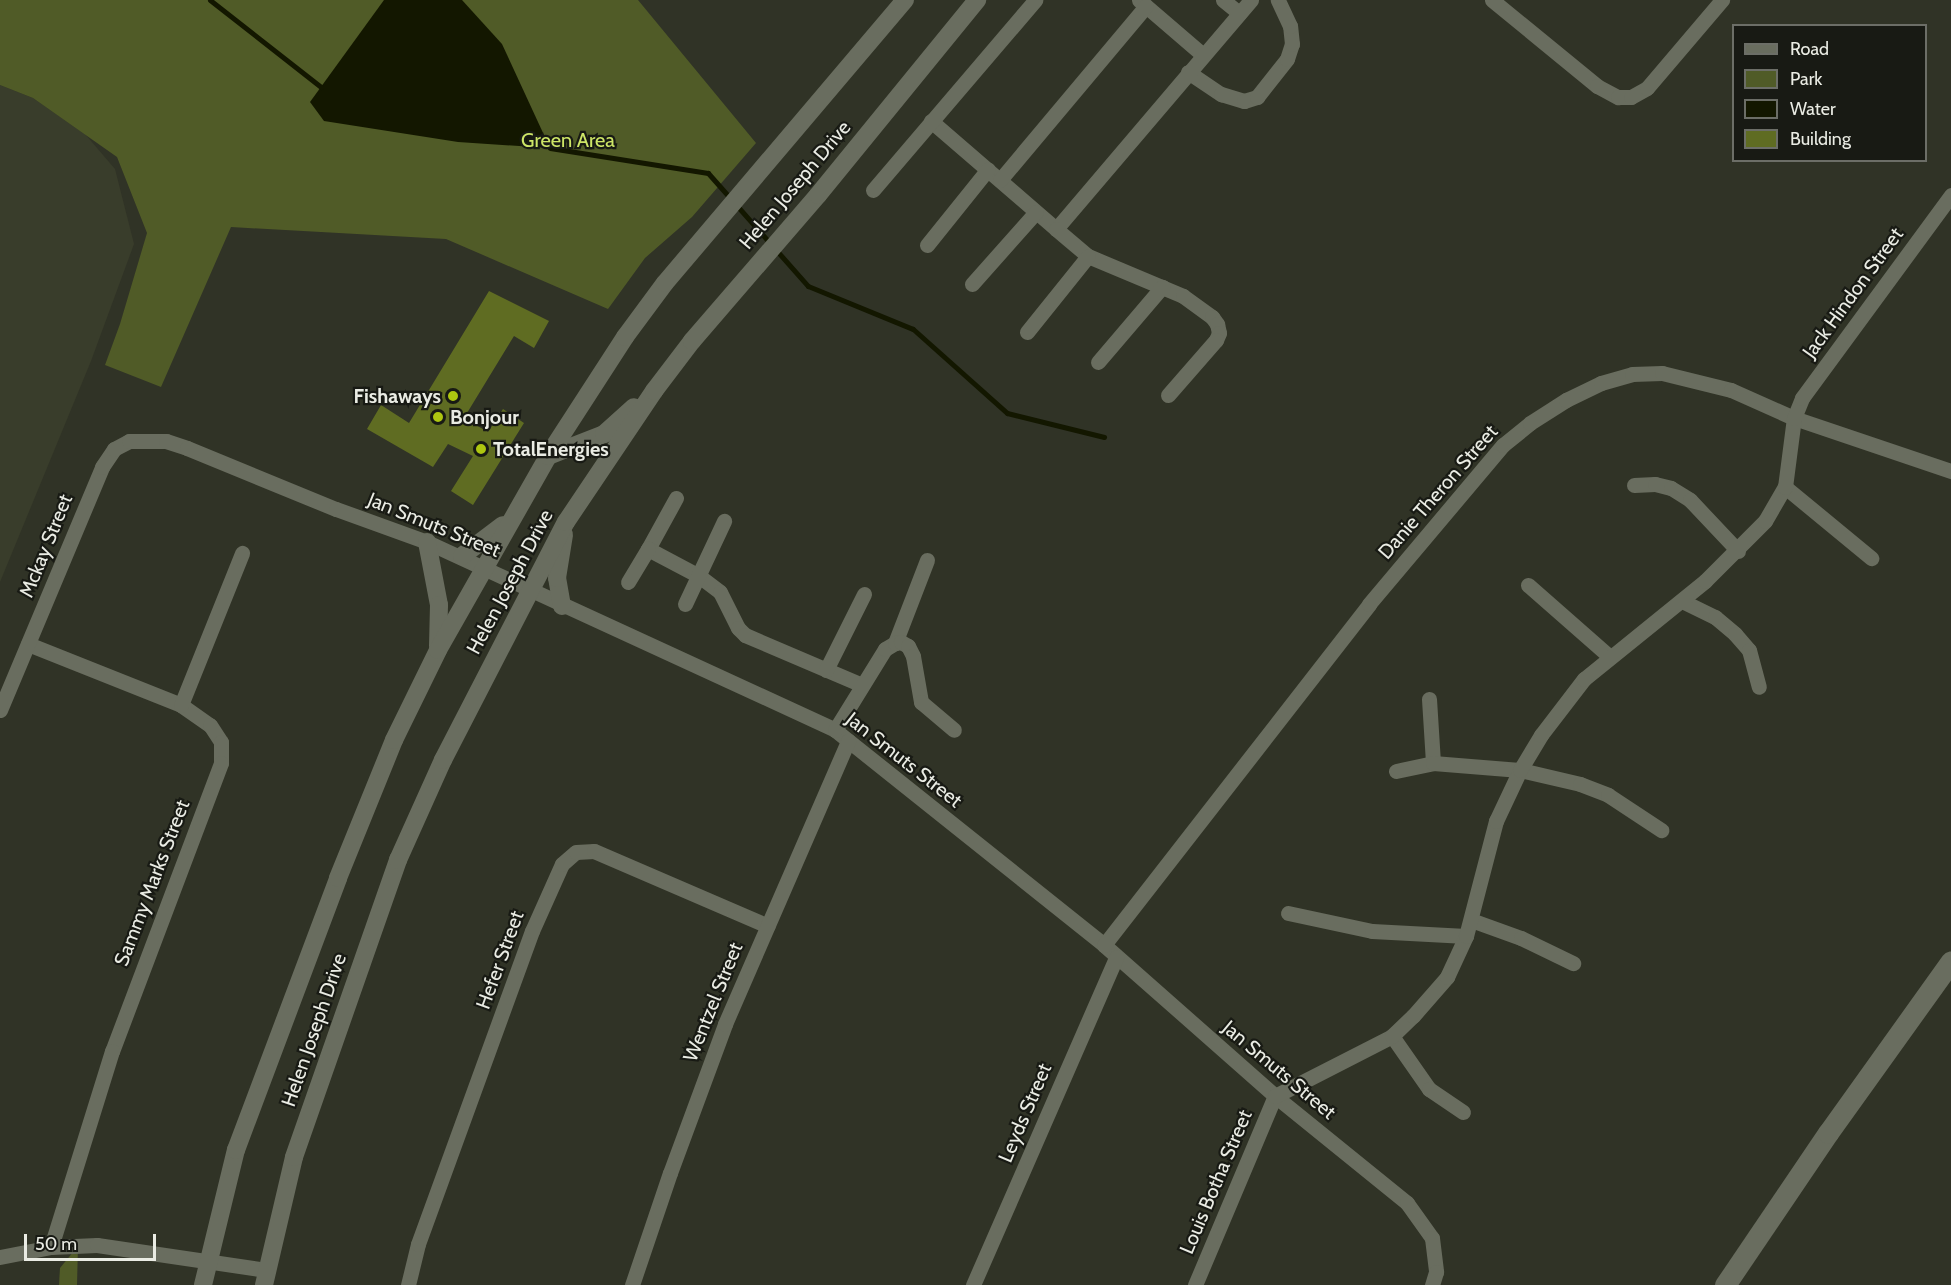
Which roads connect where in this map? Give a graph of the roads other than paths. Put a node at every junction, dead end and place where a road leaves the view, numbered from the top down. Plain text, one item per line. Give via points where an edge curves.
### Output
1 (905, 0) edge
2 (977, 0) edge
3 (1035, 0) edge
4 (1223, 0) edge
5 (1251, 0) edge
6 (1278, 0) edge
7 (1491, 0) edge
8 (1722, 0) edge
9 (1143, 3) edge
10 (1239, 13) junction
11 (1203, 55) junction
12 (1188, 72) junction
13 (931, 121) junction
14 (988, 170) junction
15 (1000, 180) junction
16 (873, 190) dead end
17 (1951, 195) edge
18 (1036, 212) junction
19 (1056, 229) junction
20 (927, 245) dead end
21 (1088, 256) junction
22 (972, 284) dead end
23 (1162, 287) junction
24 (1027, 332) dead end
25 (1098, 363) dead end
26 (654, 391) junction
27 (1168, 395) dead end
28 (1794, 418) junction
29 (129, 441) joint
30 (548, 456) junction
31 (1951, 471) edge
32 (1634, 485) dead end
33 (1785, 487) junction
34 (676, 498) dead end
35 (511, 519) junction
36 (724, 521) dead end
37 (566, 522) junction
38 (427, 542) junction
39 (648, 549) junction
40 (1738, 551) junction
41 (242, 554) dead end
42 (462, 556) junction
43 (1871, 558) dead end
44 (927, 560) dead end
45 (484, 566) junction
46 (699, 576) junction
47 (628, 582) dead end
48 (1528, 585) dead end
49 (529, 589) junction
50 (864, 594) dead end
51 (1682, 601) junction
52 (685, 604) dead end
53 (562, 606) junction
54 (895, 643) junction
55 (28, 644) junction
56 (438, 650) junction
57 (1610, 657) junction
58 (826, 670) junction
59 (862, 685) junction
60 (1759, 687) dead end
61 (1429, 699) dead end
62 (181, 705) junction
63 (0, 710) edge
64 (954, 729) dead end
65 (835, 730) junction
66 (848, 741) junction
67 (1433, 763) junction
68 (1520, 770) junction
69 (1396, 771) dead end
70 (1661, 830) dead end
71 (1288, 913) dead end
72 (1471, 920) junction
73 (768, 926) junction
74 (1466, 936) junction
75 (1104, 945) junction
76 (1116, 957) junction
77 (1951, 961) edge
78 (1573, 963) dead end
79 (1392, 1036) junction
80 (1275, 1096) junction
81 (1463, 1112) dead end
82 (51, 1248) junction
83 (0, 1257) edge
84 (207, 1263) junction
85 (265, 1277) edge
86 (203, 1285) edge
87 (408, 1285) edge
88 (632, 1285) edge
89 (973, 1285) edge
90 (1195, 1285) edge
91 (1432, 1285) edge
92 (1725, 1285) edge

1 - 30 street, Helen Joseph Drive via 665,283
2 - 26 street, Helen Joseph Drive
3 - 13 street
4 - 10 street
5 - 10 street
6 - 12 street via 1290,26 1292,44 1287,59 1257,97 1244,101 1221,94
7 - 8 street via 1609,93 1631,97 1647,88
9 - 11 street
9 - 15 street
10 - 11 street
11 - 12 street
12 - 19 street
13 - 14 street
13 - 16 street
14 - 15 street
14 - 20 street
15 - 18 street
17 - 28 street, Jack Hindon Street via 1802,398
18 - 19 street
18 - 22 street
19 - 21 street
21 - 23 street
21 - 24 street
23 - 25 street
23 - 27 street via 1212,317 1219,333 1208,352
26 - 30 street via 604,434
26 - 37 street, Helen Joseph Drive
28 - 31 street, Danie Theron Street
28 - 33 street, Jack Hindon Street
28 - 75 street, Danie Theron Street via 1731,390 1662,373 1632,374 1601,383 1530,423 1503,445 1368,604
29 - 38 street, Jan Smuts Street via 166,441 187,448
29 - 55 street, Mckay Street via 114,449 102,467
30 - 35 street, Helen Joseph Drive
32 - 40 street via 1671,488 1690,500
33 - 40 street via 1765,520
33 - 43 street
34 - 39 street
35 - 42 street
35 - 45 street, Helen Joseph Drive
36 - 46 street
37 - 49 street, Helen Joseph Drive
37 - 53 street via 557,578
38 - 42 street, Jan Smuts Street
38 - 56 street via 439,606
39 - 46 street
39 - 47 street
40 - 51 street
41 - 62 street
42 - 45 street, Jan Smuts Street
44 - 54 street
45 - 49 street, Jan Smuts Street
45 - 56 street, Helen Joseph Drive
46 - 52 street
46 - 58 street via 720,592 745,636
48 - 57 street
49 - 53 street, Jan Smuts Street
49 - 85 street, Helen Joseph Drive via 443,760 398,860 294,1156
50 - 58 street
51 - 57 street
51 - 60 street via 1715,617 1736,634 1749,650
53 - 65 street, Jan Smuts Street
54 - 59 street via 885,649
54 - 64 street via 908,646 914,656 921,702
55 - 62 street, Sammy Marks Street
55 - 63 street, Mckay Street
56 - 84 street, Helen Joseph Drive via 394,741 334,888 236,1150
57 - 68 street via 1584,679
58 - 59 street
59 - 65 street
61 - 67 street
62 - 82 street, Sammy Marks Street via 210,725 221,742 220,762 112,1051
65 - 66 street, Jan Smuts Street
66 - 73 street, Wentzel Street
66 - 75 street, Jan Smuts Street
67 - 68 street
67 - 69 street
68 - 70 street via 1608,795
68 - 72 street via 1496,821
71 - 74 street via 1372,931
72 - 74 street
72 - 78 street
73 - 87 street, Hefer Street via 594,851 576,852 562,864 520,964 418,1244
73 - 88 street, Wentzel Street via 725,1024
74 - 79 street via 1447,977
75 - 76 street, Jan Smuts Street
76 - 80 street, Jan Smuts Street
76 - 89 street, Leyds Street
77 - 92 main road via 1828,1132
79 - 80 street
79 - 81 street via 1429,1089
80 - 90 street, Louis Botha Street
80 - 91 street, Jan Smuts Street via 1407,1203 1423,1222 1436,1256
82 - 83 street
82 - 84 street via 97,1245
84 - 85 street
84 - 86 street, Helen Joseph Drive

